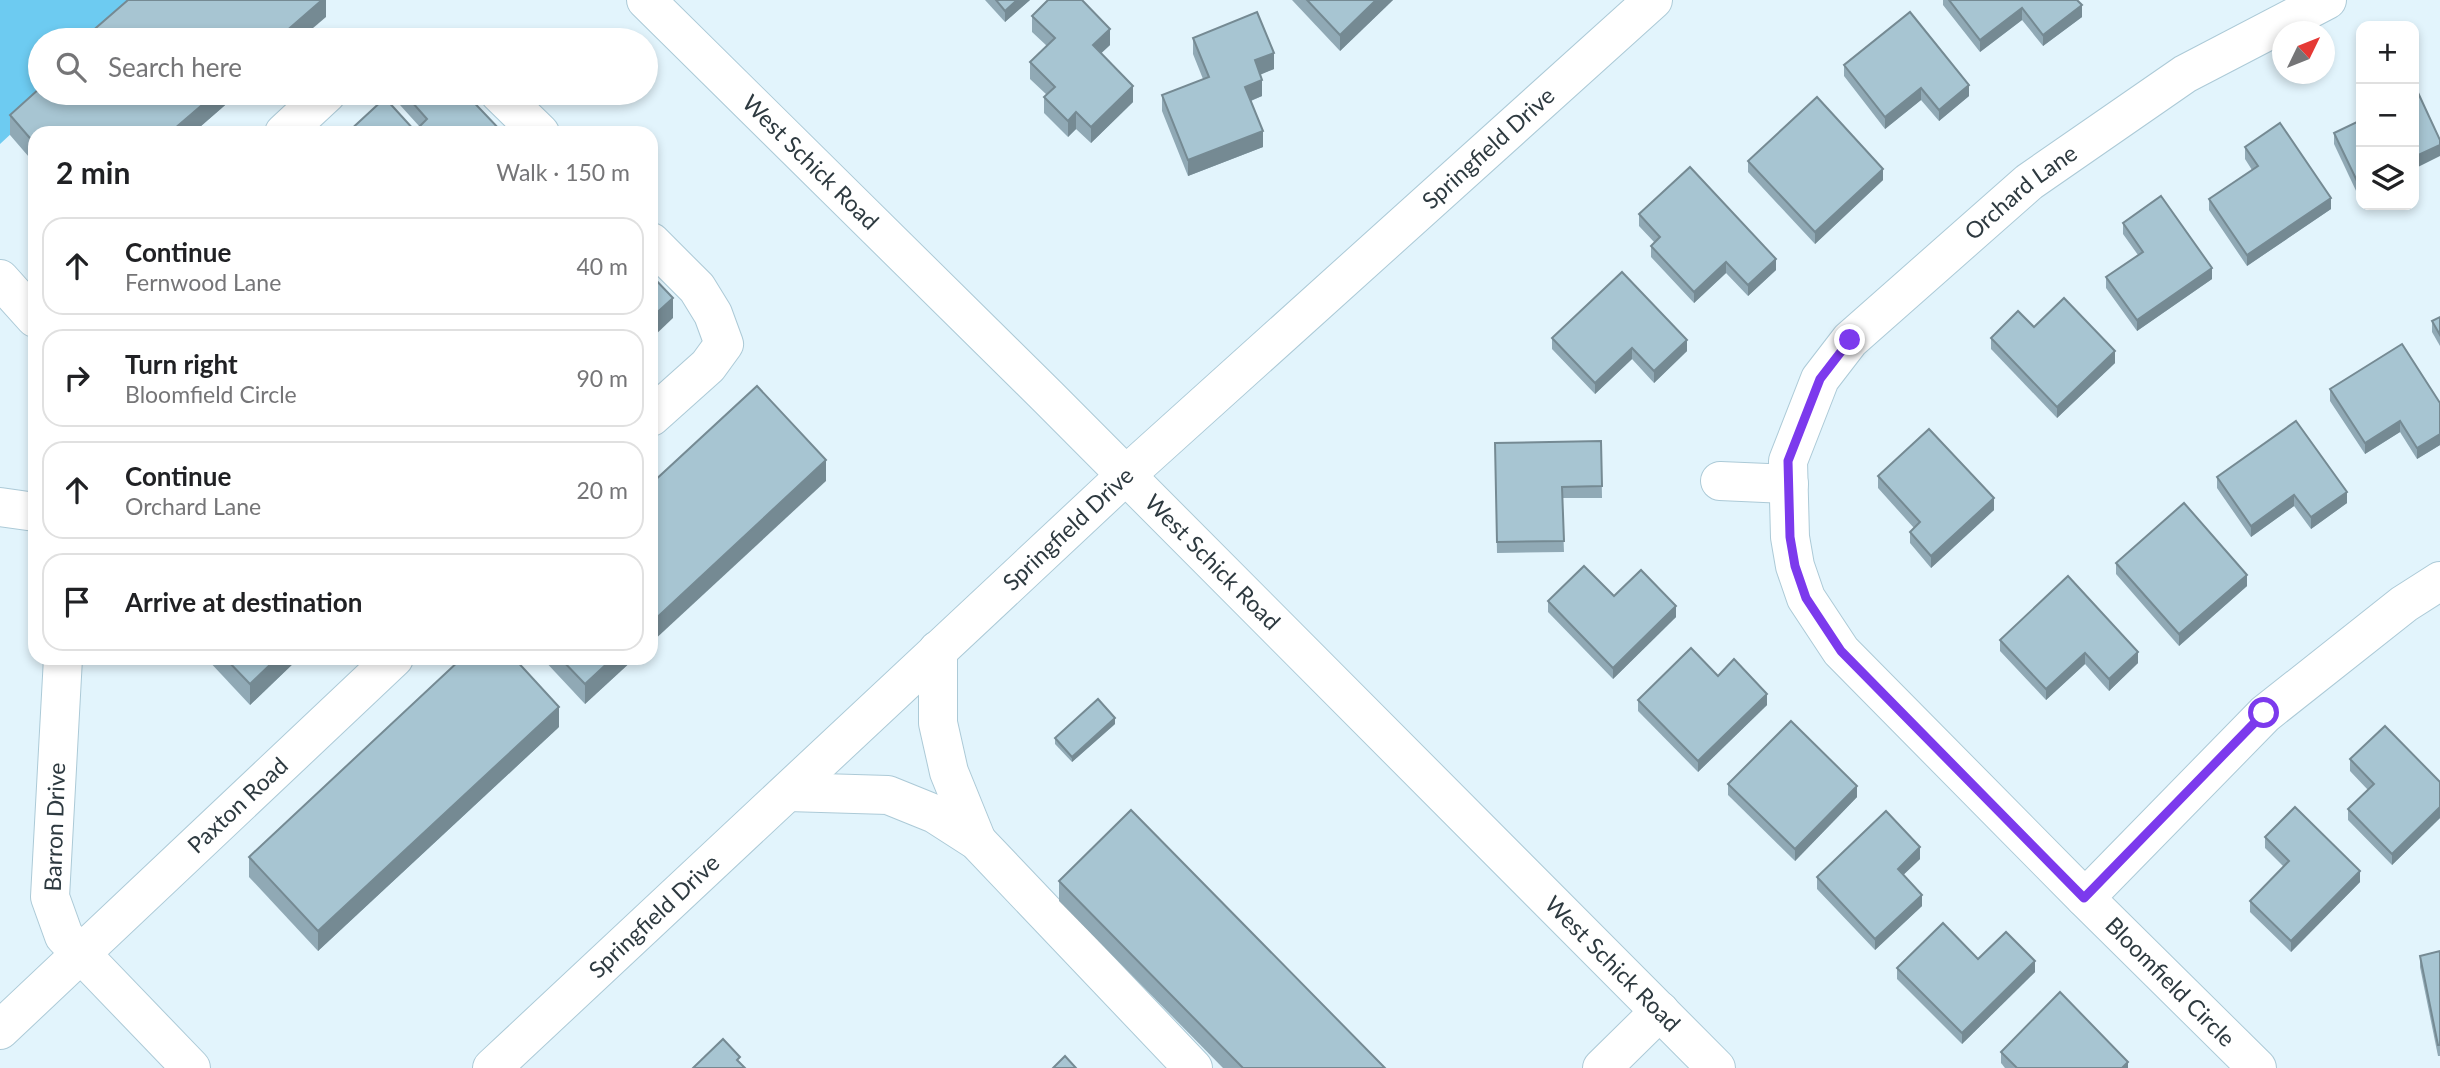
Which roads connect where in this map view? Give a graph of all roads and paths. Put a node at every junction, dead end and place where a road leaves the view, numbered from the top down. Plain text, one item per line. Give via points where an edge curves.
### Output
1 (646, 0) edge
2 (1653, 0) edge
3 (2327, 0) edge
4 (314, 105) edge
5 (511, 105) edge
6 (292, 126) edge
7 (533, 126) edge
8 (658, 249) edge
9 (0, 279) edge
10 (28, 310) edge
11 (658, 411) edge
12 (1788, 473) junction
13 (1126, 475) junction
14 (1720, 481) dead end
15 (0, 507) edge
16 (28, 511) edge
17 (2440, 580) edge
18 (938, 650) junction
19 (63, 665) edge
20 (387, 665) edge
21 (788, 792) junction
22 (977, 841) junction
23 (2084, 898) junction
24 (82, 954) junction
25 (1660, 1011) junction
26 (0, 1030) edge
27 (191, 1068) edge
28 (492, 1068) edge
29 (1193, 1068) edge
30 (1602, 1068) edge
31 (1716, 1068) edge
32 (2257, 1068) edge

1 - 13 street, West Schick Road
2 - 13 street, Springfield Drive
3 - 12 street, Orchard Lane via 2185,74 2029,182 1850,340 1820,379
4 - 6 street
5 - 7 street
8 - 11 street via 697,288 724,344 708,366
9 - 10 street
12 - 14 street
12 - 23 street, Bloomfield Circle via 1795,566 1806,598 1841,651
13 - 18 street, Springfield Drive
13 - 25 street, West Schick Road
15 - 16 street
17 - 23 street via 2264,713
18 - 21 street, Springfield Drive
18 - 22 street via 941,735 949,772
19 - 24 street, Barron Drive via 50,897 64,936
20 - 24 street, Paxton Road
21 - 22 street via 888,795 935,814
21 - 28 street, Springfield Drive
22 - 29 street
23 - 32 street, Bloomfield Circle
24 - 26 street, Paxton Road
24 - 27 street, Barron Drive
25 - 30 street
25 - 31 street, West Schick Road

